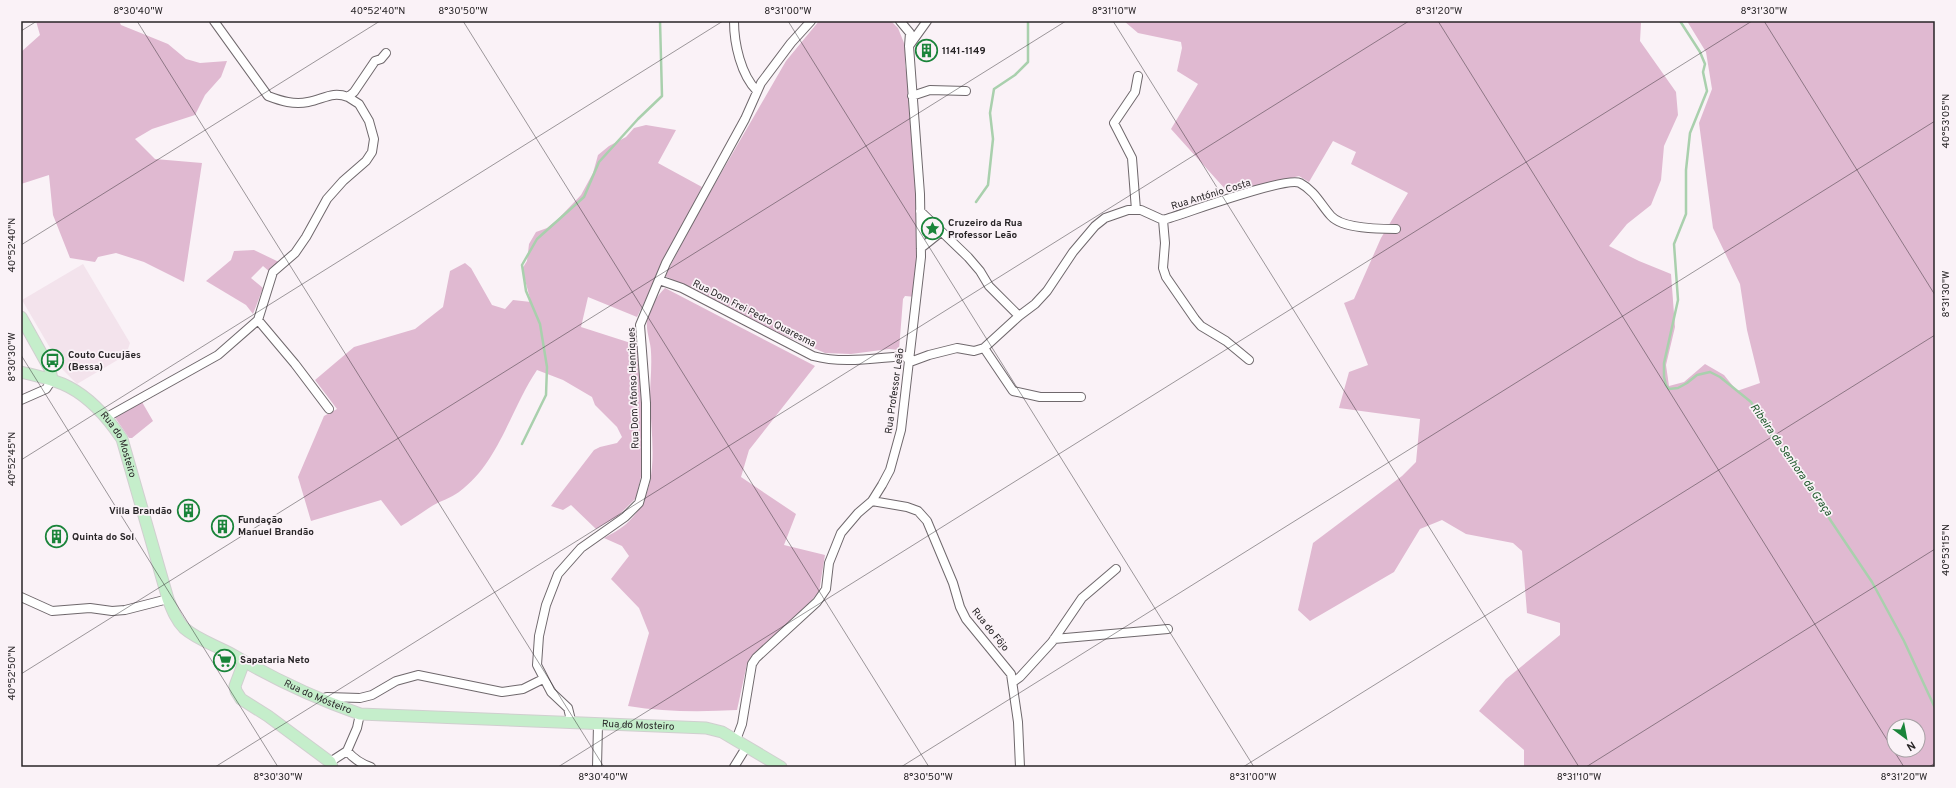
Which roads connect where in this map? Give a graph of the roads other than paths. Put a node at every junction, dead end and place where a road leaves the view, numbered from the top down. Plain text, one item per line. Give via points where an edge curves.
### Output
1 (214, 21) edge
2 (724, 21) edge
3 (811, 21) edge
4 (900, 21) edge
5 (927, 21) edge
6 (734, 22) edge
7 (909, 46) junction
8 (386, 53) dead end
9 (1138, 76) dead end
10 (757, 91) junction
11 (966, 91) dead end
12 (912, 96) junction
13 (348, 97) junction
14 (1136, 210) junction
15 (920, 211) junction
16 (1163, 220) junction
17 (1396, 229) dead end
18 (941, 232) junction
19 (921, 248) junction
20 (659, 280) junction
21 (1019, 316) junction
22 (21, 317) edge
23 (258, 320) junction
24 (984, 348) junction
25 (1249, 360) dead end
26 (910, 362) junction
27 (21, 372) edge
28 (52, 380) junction
29 (1081, 397) dead end
30 (21, 400) edge
31 (329, 409) dead end
32 (107, 417) junction
33 (872, 501) junction
34 (1116, 569) dead end
35 (21, 597) edge
36 (168, 599) junction
37 (1168, 629) dead end
38 (1054, 639) junction
39 (244, 662) junction
40 (543, 679) junction
41 (1013, 682) junction
42 (322, 699) junction
43 (360, 714) junction
44 (572, 724) junction
45 (598, 725) junction
46 (736, 740) junction
47 (747, 746) junction
48 (347, 751) junction
49 (331, 765) edge
50 (371, 767) edge
51 (597, 767) edge
52 (734, 767) edge
53 (781, 767) edge
54 (1020, 767) edge

1 - 13 street via 268,96 282,102 293,103 339,94
2 - 6 street
3 - 10 street, Rua Dom Afonso Henriques via 791,43
4 - 7 street, Rua Professor Leão via 910,34
5 - 7 street
6 - 10 street via 741,60 748,80
7 - 12 street, Rua Professor Leão
8 - 13 street via 381,59 375,60
9 - 14 street via 1135,92 1114,123 1132,158
10 - 20 street, Rua Dom Afonso Henriques via 745,119 685,226
11 - 12 street via 930,90
12 - 15 street, Rua Professor Leão
13 - 23 street via 359,104 370,121 374,139 372,152 327,199 295,253 273,272
14 - 16 street, Rua António Costa via 1142,210
14 - 21 street, Rua António Costa via 1105,218 1095,226 1060,269 1047,291
15 - 18 street
15 - 19 street, Rua Professor Leão
16 - 17 street, Rua António Costa via 1288,182 1299,183 1314,193 1332,217 1347,224
16 - 25 street via 1163,268 1166,277 1198,323
18 - 19 street
18 - 21 street via 968,257 989,286
19 - 26 street, Rua Professor Leão
20 - 26 street, Rua Dom Frei Pedro Quaresma via 682,288 812,356 828,360 849,360 905,356
20 - 40 street, Rua Dom Afonso Henriques via 640,325 646,403 646,478 639,503 625,517 581,548 558,574 546,605 539,636 537,665
21 - 24 street, Rua António Costa
22 - 28 main road via 50,369
23 - 31 street
23 - 32 street via 218,355
24 - 26 street via 957,348
24 - 29 street via 1013,391 1040,397
26 - 33 street, Rua Professor Leão via 901,430 890,470
27 - 28 main road, Rua do Mosteiro
28 - 30 street via 46,389
28 - 32 main road, Rua do Mosteiro via 69,387
32 - 36 main road, Rua do Mosteiro via 122,439
33 - 41 street, Rua do Fôjo via 907,506 918,511 927,521 966,619 1012,674
33 - 46 street, Rua Professor Leão via 841,533 829,563 826,589 817,602 752,664 742,724
34 - 38 street via 1082,598
35 - 36 street via 52,611 90,608 125,610
36 - 39 main road, Rua do Mosteiro via 173,613 183,627 198,638
37 - 38 street
38 - 41 street
39 - 42 main road, Rua do Mosteiro
39 - 49 main road via 235,686 241,699 268,716
40 - 42 street via 523,689 502,692 418,675 396,681 372,695
40 - 44 street, Rua Dom Afonso Henriques via 551,692 568,708
41 - 54 street, Rua do Fôjo
42 - 43 main road, Rua do Mosteiro
43 - 44 main road, Rua do Mosteiro
43 - 48 street
44 - 45 main road, Rua do Mosteiro
45 - 46 main road, Rua do Mosteiro via 706,728 722,732
45 - 51 street
46 - 47 main road, Rua do Mosteiro
47 - 52 street
47 - 53 main road, Rua do Mosteiro
48 - 49 street
48 - 50 street via 363,765

